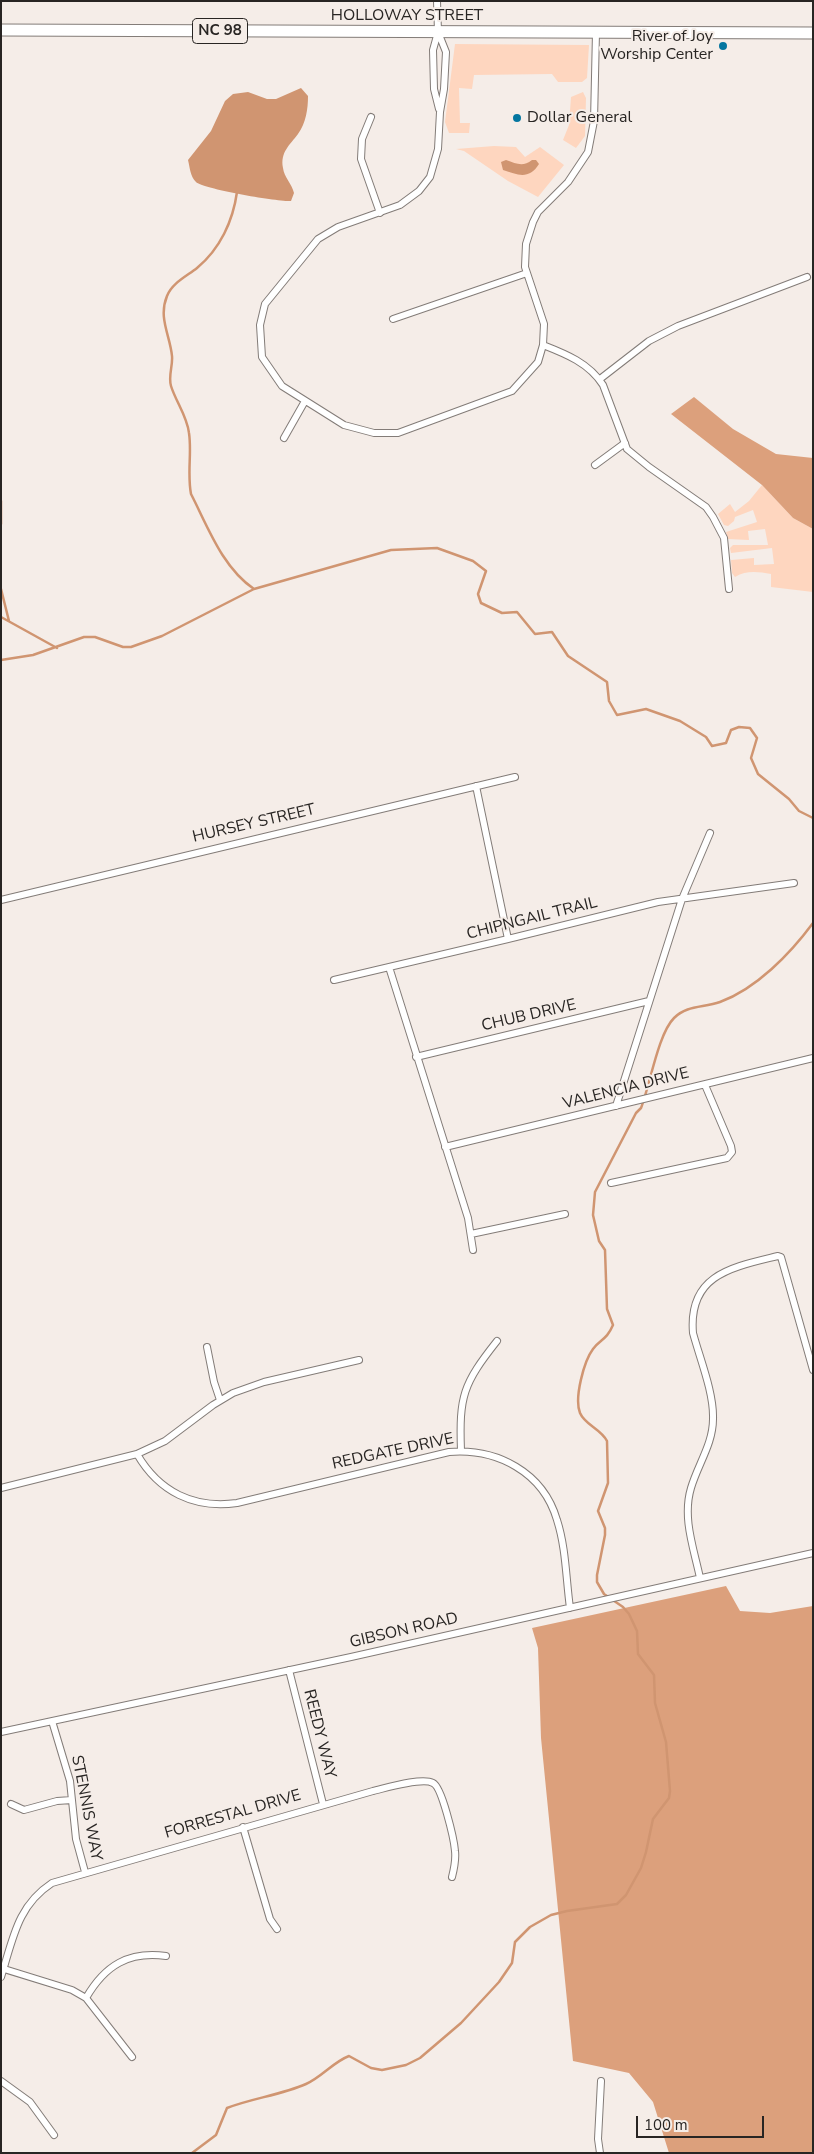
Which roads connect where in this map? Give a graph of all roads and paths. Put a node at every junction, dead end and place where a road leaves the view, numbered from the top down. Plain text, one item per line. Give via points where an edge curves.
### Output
1 (437, 1) edge
2 (1, 30) edge
3 (438, 32) junction
4 (596, 32) junction
5 (813, 33) edge
6 (440, 112) junction
7 (371, 117) dead end
8 (380, 213) junction
9 (527, 273) junction
10 (806, 277) dead end
11 (394, 319) dead end
12 (543, 345) junction
13 (600, 379) junction
14 (305, 401) junction
15 (284, 438) dead end
16 (625, 443) junction
17 (595, 465) dead end
18 (729, 589) dead end
19 (514, 777) dead end
20 (476, 786) junction
21 (710, 833) dead end
22 (794, 883) dead end
23 (682, 899) junction
24 (1, 900) edge
25 (508, 939) junction
26 (389, 967) junction
27 (334, 980) dead end
28 (649, 1001) junction
29 (416, 1057) junction
30 (813, 1058) edge
31 (704, 1085) junction
32 (616, 1106) junction
33 (445, 1147) junction
34 (611, 1183) dead end
35 (565, 1214) dead end
36 (471, 1234) junction
37 (473, 1250) dead end
38 (497, 1341) dead end
39 (207, 1347) dead end
40 (359, 1360) dead end
41 (813, 1370) edge
42 (220, 1400) junction
43 (461, 1451) junction
44 (137, 1454) junction
45 (1, 1488) edge
46 (813, 1553) edge
47 (700, 1578) junction
48 (570, 1608) junction
49 (289, 1670) junction
50 (52, 1721) junction
51 (1, 1732) edge
52 (72, 1800) junction
53 (11, 1804) dead end
54 (323, 1804) junction
55 (244, 1826) junction
56 (85, 1872) junction
57 (452, 1877) dead end
58 (278, 1929) dead end
59 (166, 1956) dead end
60 (3, 1968) edge
61 (1, 1977) edge
62 (86, 1998) junction
63 (132, 2057) dead end
64 (1, 2081) edge
65 (601, 2081) dead end
66 (54, 2135) dead end
67 (600, 2153) edge

1 - 3 street
2 - 3 highway, HOLLOWAY STREET / NC 98
3 - 4 highway, HOLLOWAY STREET / NC 98
3 - 6 street via 433,50 434,89
3 - 6 street via 446,52
4 - 5 highway, HOLLOWAY STREET / NC 98
4 - 9 street via 594,121 588,152 568,182 532,222 526,244
6 - 8 street via 438,149 430,177 419,192
7 - 8 street via 362,139 361,159
8 - 14 street via 338,227 318,239 264,304 260,325 262,357 282,386
9 - 11 street
9 - 12 street via 544,324
10 - 13 street via 678,326 649,341
12 - 13 street via 582,362
12 - 14 street via 538,362 512,391 398,433 374,434 344,425
13 - 16 street
14 - 15 street
16 - 17 street
16 - 18 street via 649,467 706,507 724,538
19 - 20 street, HURSEY STREET
20 - 24 street, HURSEY STREET
20 - 25 street
21 - 23 street
22 - 23 street, CHIPNGAIL TRAIL
23 - 25 street, CHIPNGAIL TRAIL
23 - 28 street
25 - 26 street, CHIPNGAIL TRAIL
26 - 27 street, CHIPNGAIL TRAIL
26 - 29 street
28 - 29 street, CHUB DRIVE
28 - 32 street
29 - 33 street
30 - 31 street, VALENCIA DRIVE
31 - 32 street, VALENCIA DRIVE
31 - 34 street via 731,1146 732,1152 727,1158
32 - 33 street, VALENCIA DRIVE
33 - 36 street
35 - 36 street
36 - 37 street
38 - 43 street via 466,1389 460,1417
39 - 42 street
40 - 42 street via 251,1386
41 - 47 street via 781,1257 732,1268 706,1286 696,1303 692,1322 712,1403 713,1430 692,1487 687,1511
42 - 44 street via 165,1441
43 - 44 street, REDGATE DRIVE via 237,1502 211,1505 184,1498 162,1486
43 - 48 street, REDGATE DRIVE via 501,1458 528,1474 545,1494 557,1520
44 - 45 street
46 - 47 street, GIBSON ROAD
47 - 48 street, GIBSON ROAD
48 - 49 street, GIBSON ROAD
49 - 50 street, GIBSON ROAD
49 - 54 street, REEDY WAY
50 - 51 street, GIBSON ROAD
50 - 52 street, STENNIS WAY via 70,1781
52 - 53 street via 24,1810
52 - 56 street, STENNIS WAY via 76,1839
54 - 55 street, FORRESTAL DRIVE
54 - 57 street, FORRESTAL DRIVE via 388,1787 432,1782 438,1786 456,1850
55 - 56 street, FORRESTAL DRIVE
55 - 58 street via 270,1919
56 - 60 street, FORRESTAL DRIVE via 52,1883 32,1899 20,1918
59 - 62 street via 150,1954 122,1960 105,1972
60 - 61 street, FORRESTAL DRIVE
60 - 62 street via 72,1990
62 - 63 street
64 - 66 street via 30,2102
65 - 67 street

